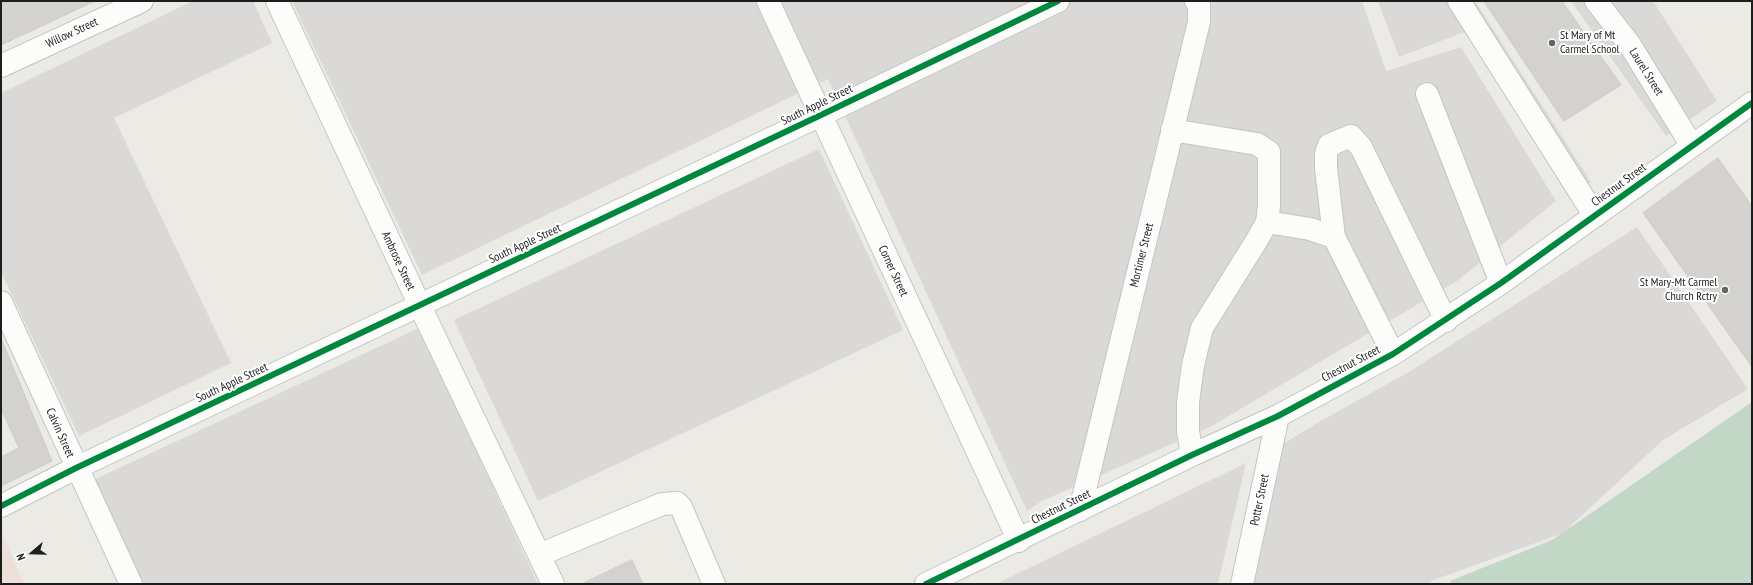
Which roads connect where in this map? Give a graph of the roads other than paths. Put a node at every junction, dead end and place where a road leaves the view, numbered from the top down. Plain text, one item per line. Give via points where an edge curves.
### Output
1 (142, 1) edge
2 (277, 1) edge
3 (768, 1) edge
4 (1058, 1) edge
5 (1196, 1) edge
6 (1459, 1) edge
7 (1596, 1) edge
8 (1, 66) edge
9 (1427, 94) dead end
10 (1752, 104) edge
11 (821, 115) junction
12 (1172, 130) junction
13 (1692, 146) junction
14 (1595, 216) junction
15 (1267, 222) junction
16 (1334, 237) junction
17 (1501, 284) junction
18 (1, 302) edge
19 (420, 306) junction
20 (1446, 320) junction
21 (1393, 354) junction
22 (1278, 416) junction
23 (1192, 455) junction
24 (76, 468) junction
25 (1, 506) edge
26 (1080, 510) junction
27 (1019, 541) junction
28 (539, 555) junction
29 (131, 584) edge
30 (553, 584) edge
31 (714, 584) edge
32 (926, 584) edge
33 (1242, 584) edge

1 - 8 street, Willow Street
2 - 19 street, Ambrose Street
3 - 11 street, Corner Street
4 - 11 street, South Apple Street
5 - 12 street, Mortimer Street via 1199,4 1199,22
6 - 14 street
7 - 13 street, Laurel Street via 1630,45
9 - 17 street
10 - 13 street, Chestnut Street
11 - 19 street, South Apple Street
11 - 27 street, Corner Street
12 - 15 street via 1257,144 1269,152
12 - 26 street, Mortimer Street
13 - 14 street, Chestnut Street
14 - 17 street, Chestnut Street
15 - 16 street via 1310,229
15 - 23 street via 1202,328 1188,402 1188,431
16 - 20 street via 1326,154 1329,145 1351,136 1361,147
16 - 21 street
17 - 20 street, Chestnut Street
18 - 24 street, Calvin Street
19 - 24 street, South Apple Street
19 - 28 street, Ambrose Street
20 - 21 street, Chestnut Street
21 - 22 street, Chestnut Street
22 - 23 street, Chestnut Street
22 - 33 street, Potter Street
23 - 26 street, Chestnut Street
24 - 25 street, South Apple Street
24 - 29 street, Calvin Street
26 - 27 street, Chestnut Street
27 - 32 street, Chestnut Street
28 - 30 street, Ambrose Street
28 - 31 street via 662,504 677,503 681,506

